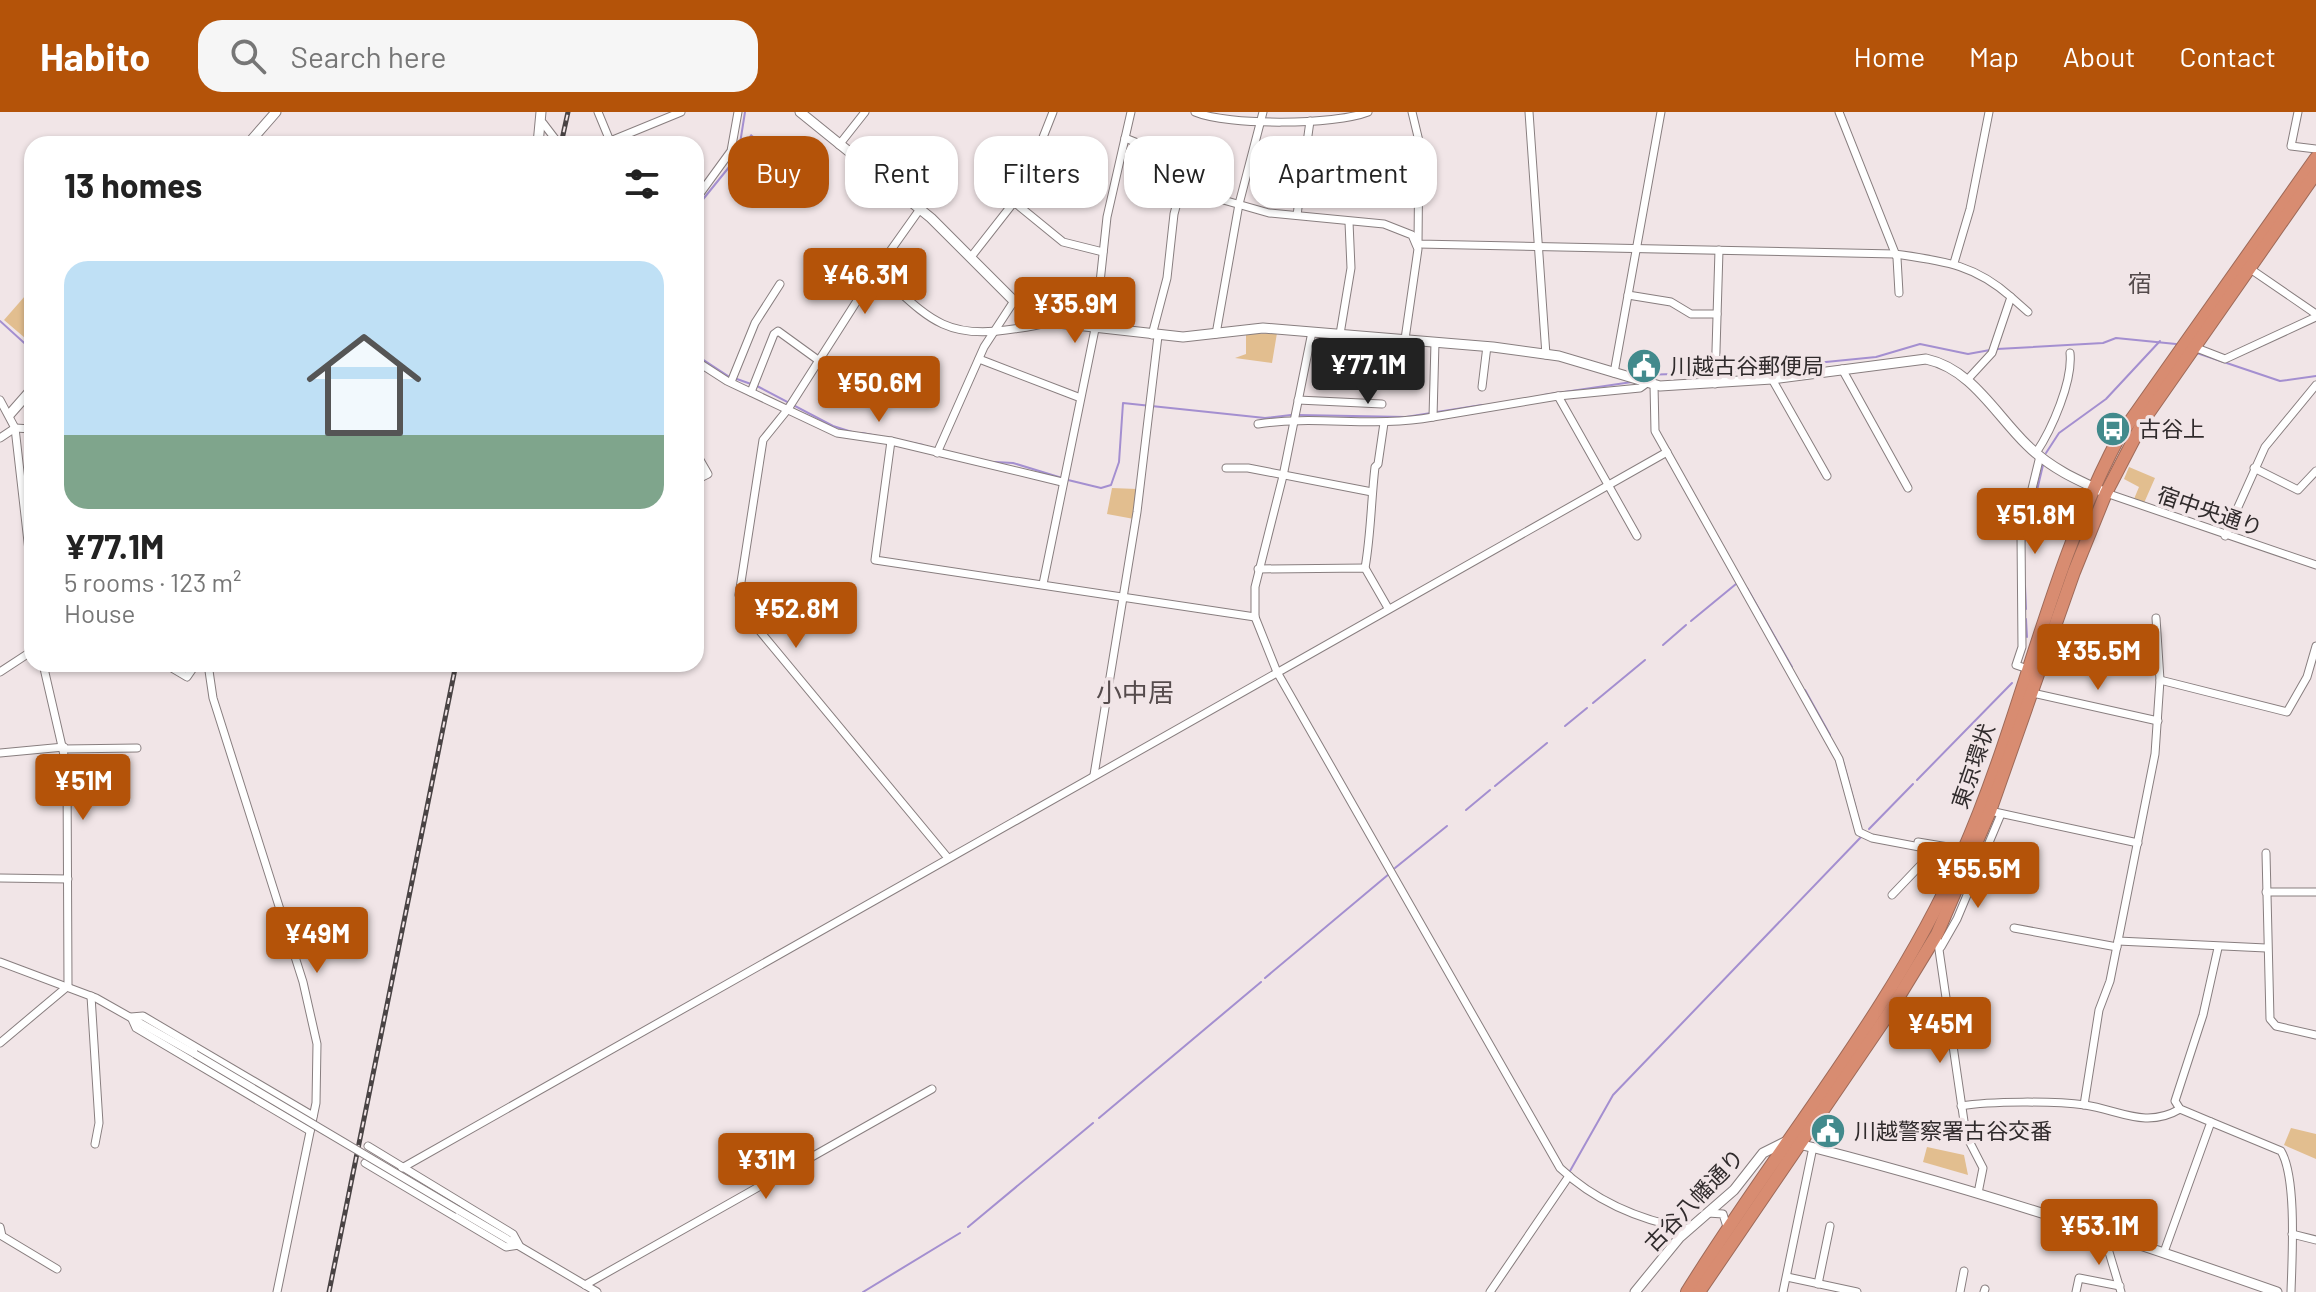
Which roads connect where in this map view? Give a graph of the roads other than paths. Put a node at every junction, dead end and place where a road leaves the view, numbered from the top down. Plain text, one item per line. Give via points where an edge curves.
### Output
1 (276, 112) edge
2 (598, 112) edge
3 (681, 112) edge
4 (738, 112) edge
5 (800, 112) edge
6 (865, 112) edge
7 (1053, 112) edge
8 (1131, 112) edge
9 (1195, 112) edge
10 (1368, 112) edge
11 (1412, 112) edge
12 (1529, 112) edge
13 (1661, 112) edge
14 (1839, 112) edge
15 (1989, 112) edge
16 (2298, 112) edge
17 (1262, 116) edge
18 (542, 117) edge
19 (1310, 121) junction
20 (255, 136) edge
21 (554, 136) edge
22 (605, 136) edge
23 (624, 136) edge
24 (1044, 136) edge
25 (1125, 136) edge
26 (1124, 143) edge
27 (839, 145) junction
28 (2316, 149) edge
29 (2316, 158) edge
30 (2316, 173) edge
31 (704, 188) edge
32 (1234, 203) edge
33 (1239, 204) junction
34 (1009, 208) edge
35 (1021, 208) edge
36 (1176, 208) edge
37 (920, 209) junction
38 (1297, 215) junction
39 (1349, 222) junction
40 (1418, 244) junction
41 (1541, 246) junction
42 (1636, 248) junction
43 (1719, 250) junction
44 (1103, 252) junction
45 (1895, 254) junction
46 (971, 257) junction
47 (1954, 263) junction
48 (2249, 268) junction
49 (876, 271) junction
50 (780, 284) dead end
51 (1899, 293) dead end
52 (1628, 295) junction
53 (2011, 297) junction
54 (1014, 301) junction
55 (2028, 312) dead end
56 (1717, 314) junction
57 (2316, 315) edge
58 (1049, 322) junction
59 (1095, 329) junction
60 (994, 332) junction
61 (1312, 332) junction
62 (1216, 334) junction
63 (1340, 334) junction
64 (1155, 335) junction
65 (1405, 339) junction
66 (1435, 342) junction
67 (1487, 346) junction
68 (2194, 347) junction
69 (2070, 353) dead end
70 (1546, 355) junction
71 (979, 359) junction
72 (818, 360) junction
73 (704, 366) edge
74 (1842, 369) junction
75 (1614, 373) junction
76 (1772, 379) junction
77 (1968, 379) junction
78 (731, 382) junction
79 (1650, 384) junction
80 (1715, 384) junction
81 (2316, 385) edge
82 (1482, 387) dead end
83 (751, 392) junction
84 (1558, 396) junction
85 (1078, 397) junction
86 (24, 399) edge
87 (0, 400) edge
88 (1298, 400) junction
89 (1382, 404) dead end
90 (788, 409) junction
91 (1433, 417) junction
92 (1294, 418) junction
93 (9, 419) edge
94 (1384, 423) junction
95 (1258, 424) dead end
96 (0, 438) edge
97 (891, 441) junction
98 (1667, 452) junction
99 (937, 453) junction
100 (2038, 454) junction
101 (1226, 468) dead end
102 (2254, 468) junction
103 (2316, 471) edge
104 (1283, 476) junction
105 (1827, 476) dead end
106 (1062, 482) junction
107 (1609, 483) junction
108 (2093, 487) junction
109 (1908, 488) dead end
110 (22, 492) joint
111 (1372, 492) junction
112 (2106, 493) junction
113 (24, 509) edge
114 (1637, 536) dead end
115 (2225, 536) junction
116 (2316, 565) edge
117 (1365, 568) junction
118 (1258, 569) junction
119 (1043, 584) junction
120 (1122, 596) junction
121 (1388, 608) junction
122 (1255, 617) junction
123 (2156, 618) dead end
124 (2316, 646) edge
125 (24, 656) edge
126 (2028, 669) junction
127 (0, 672) edge
128 (45, 672) edge
129 (210, 672) edge
130 (1277, 672) junction
131 (2307, 677) junction
132 (2160, 680) junction
133 (2316, 682) edge
134 (2030, 692) junction
135 (2158, 721) junction
136 (64, 748) junction
137 (137, 748) dead end
138 (0, 753) edge
139 (1094, 775) junction
140 (1996, 813) junction
141 (1872, 838) junction
142 (2138, 843) junction
143 (1935, 850) junction
144 (1958, 851) junction
145 (2266, 853) dead end
146 (948, 858) junction
147 (0, 878) edge
148 (68, 879) junction
149 (2266, 892) junction
150 (2316, 892) edge
151 (1892, 895) dead end
152 (2014, 928) dead end
153 (1939, 940) junction
154 (2118, 944) junction
155 (2218, 948) junction
156 (2266, 948) junction
157 (0, 962) edge
158 (68, 986) junction
159 (91, 996) junction
160 (1890, 1011) junction
161 (1948, 1011) junction
162 (131, 1017) junction
163 (2316, 1035) edge
164 (0, 1043) edge
165 (932, 1089) dead end
166 (2084, 1105) junction
167 (1961, 1106) junction
168 (2180, 1109) junction
169 (313, 1116) junction
170 (2211, 1122) junction
171 (310, 1131) junction
172 (95, 1144) dead end
173 (1800, 1144) junction
174 (368, 1146) dead end
175 (365, 1163) dead end
176 (402, 1168) junction
177 (1569, 1176) junction
178 (1978, 1193) junction
179 (1705, 1213) junction
180 (1830, 1226) dead end
181 (0, 1227) edge
182 (1727, 1227) junction
183 (1688, 1229) junction
184 (2103, 1232) junction
185 (2292, 1234) junction
186 (2316, 1240) edge
187 (519, 1245) junction
188 (2164, 1252) junction
189 (57, 1269) dead end
190 (1964, 1271) dead end
191 (1787, 1277) junction
192 (1818, 1284) junction
193 (585, 1285) junction
194 (2120, 1289) edge
195 (277, 1292) edge
196 (597, 1292) edge
197 (1490, 1292) edge
198 (1635, 1292) edge
199 (1687, 1292) edge
200 (1699, 1292) edge
201 (1783, 1292) edge
202 (1857, 1292) edge
203 (1960, 1292) edge
204 (2076, 1292) edge
205 (2277, 1292) edge
206 (2291, 1292) edge

1 - 20 street
2 - 22 street
3 - 23 street
4 - 31 street via 731,151
5 - 27 street
6 - 27 street
7 - 24 street
8 - 25 street
9 - 17 street via 1235,123
10 - 19 street
11 - 40 street via 1419,141
12 - 41 street
13 - 42 street
14 - 45 street
15 - 47 street
16 - 28 street via 2291,146
17 - 19 street
17 - 33 street
18 - 21 street
19 - 38 street
26 - 44 street
27 - 37 street
29 - 108 highway, 東京環状 via 2156,381
30 - 48 highway, 東京環状
32 - 33 street
33 - 38 street
33 - 62 street
34 - 46 street
35 - 44 street via 1063,242
36 - 64 street
37 - 46 street
37 - 49 street
38 - 39 street
39 - 40 street via 1393,227 1412,235
39 - 63 street via 1351,268
40 - 41 street
40 - 65 street
41 - 42 street
41 - 70 street
42 - 43 street
42 - 52 street
43 - 45 street
43 - 56 street
44 - 59 street
45 - 47 street
45 - 51 street
46 - 54 street
47 - 53 street via 1988,277
48 - 57 street
48 - 68 highway, 東京環状
49 - 60 street via 959,333
49 - 72 street
50 - 78 street via 755,323
52 - 56 street via 1671,302 1691,314
52 - 75 street
53 - 55 street
53 - 77 street via 1992,353
54 - 58 street
54 - 60 street
56 - 80 street
57 - 68 street via 2225,359
58 - 59 street
58 - 60 street
59 - 64 street
59 - 85 street
60 - 71 street
61 - 62 street via 1263,328
61 - 63 street
61 - 88 street
62 - 64 street
63 - 65 street
64 - 120 street via 1137,512
65 - 66 street
66 - 67 street
66 - 91 street
67 - 70 street
67 - 82 street
68 - 112 highway, 東京環状 via 2145,418
69 - 100 street via 2065,391
70 - 75 street
71 - 85 street
71 - 99 street
72 - 83 street via 778,331
72 - 90 street
73 - 78 street
74 - 76 street
74 - 77 street via 1926,359 1948,365
74 - 109 street
75 - 79 street
76 - 80 street
76 - 105 street
77 - 100 street, 宿中央通り
78 - 83 street
79 - 80 street
79 - 84 street
79 - 98 street via 1652,425
81 - 102 street
83 - 90 street
84 - 91 street
84 - 107 street
85 - 106 street
86 - 93 street
87 - 93 street
88 - 89 street
88 - 92 street
90 - 97 street via 837,433
90 - 146 street via 763,440 758,457 740,580 742,607
91 - 94 street
92 - 94 street
92 - 95 street
92 - 104 street
93 - 96 street
93 - 110 street
94 - 111 street
97 - 99 street
97 - 119 street via 875,560
98 - 107 street
98 - 141 street via 1839,759 1859,832
99 - 106 street
100 - 108 street, 宿中央通り
100 - 126 street via 2019,549 2022,647 2016,665
101 - 104 street
102 - 103 street via 2298,490
102 - 115 street
104 - 111 street
104 - 118 street
106 - 119 street
107 - 114 street
107 - 121 street
108 - 112 street, 宿中央通り
108 - 126 highway, 東京環状
110 - 113 street
111 - 117 street
112 - 115 street, 宿中央通り
112 - 134 highway, 東京環状
115 - 116 street, 宿中央通り
117 - 118 street
117 - 121 street
118 - 122 street
119 - 120 street
120 - 122 street
120 - 139 street
121 - 130 street
122 - 130 street
123 - 132 street
124 - 131 street
125 - 127 street
126 - 144 highway, 東京環状
128 - 136 street
129 - 169 street via 222,730 303,982 317,1044
130 - 139 street
130 - 177 street
131 - 132 street via 2287,712
131 - 133 street
132 - 135 street
134 - 135 street
134 - 140 highway, 東京環状
135 - 142 street
136 - 137 street
136 - 138 street
136 - 148 street
139 - 146 street
140 - 142 street
140 - 153 highway, 東京環状
141 - 143 street
141 - 144 street
142 - 154 street
143 - 144 street
143 - 151 street
144 - 173 highway, 東京環状 via 1926,930
145 - 149 street
146 - 176 street
147 - 148 street
148 - 158 street
149 - 150 street
149 - 156 street
152 - 154 street
153 - 160 highway, 東京環状
153 - 161 street
154 - 155 street
154 - 166 street via 2099,1010
155 - 156 street
155 - 168 street via 2175,1101
156 - 163 street via 2270,1019 2276,1026
157 - 158 street
158 - 159 street
158 - 164 street
159 - 162 street
159 - 172 street via 99,1123
160 - 161 street
160 - 173 highway, 東京環状
161 - 167 street
162 - 169 street via 143,1016
162 - 171 street via 136,1028
162 - 187 street, bridge
165 - 193 street
166 - 167 street
166 - 168 street via 2135,1118 2169,1116
167 - 178 street via 1966,1135 1983,1168
168 - 170 street
169 - 171 street
170 - 185 street via 2281,1151 2288,1162
170 - 188 street
171 - 195 street
173 - 178 street
173 - 179 street, 古谷八幡通り via 1763,1153 1734,1190
173 - 182 highway, 東京環状
173 - 191 street
173 - 200 highway, 東京環状
174 - 176 street
175 - 187 street via 506,1247
176 - 187 street via 513,1234
177 - 183 street via 1586,1192 1639,1217
177 - 197 street
178 - 184 street
179 - 182 street via 1723,1214
179 - 183 street, 古谷八幡通り
180 - 192 street
181 - 189 street via 2,1236
182 - 199 highway, 東京環状
183 - 198 street, 古谷八幡通り
184 - 188 street
184 - 194 street
185 - 186 street
185 - 206 street
187 - 193 street
188 - 205 street
190 - 203 street
191 - 192 street
191 - 201 street
192 - 202 street
193 - 196 street
194 - 204 street via 2079,1278

